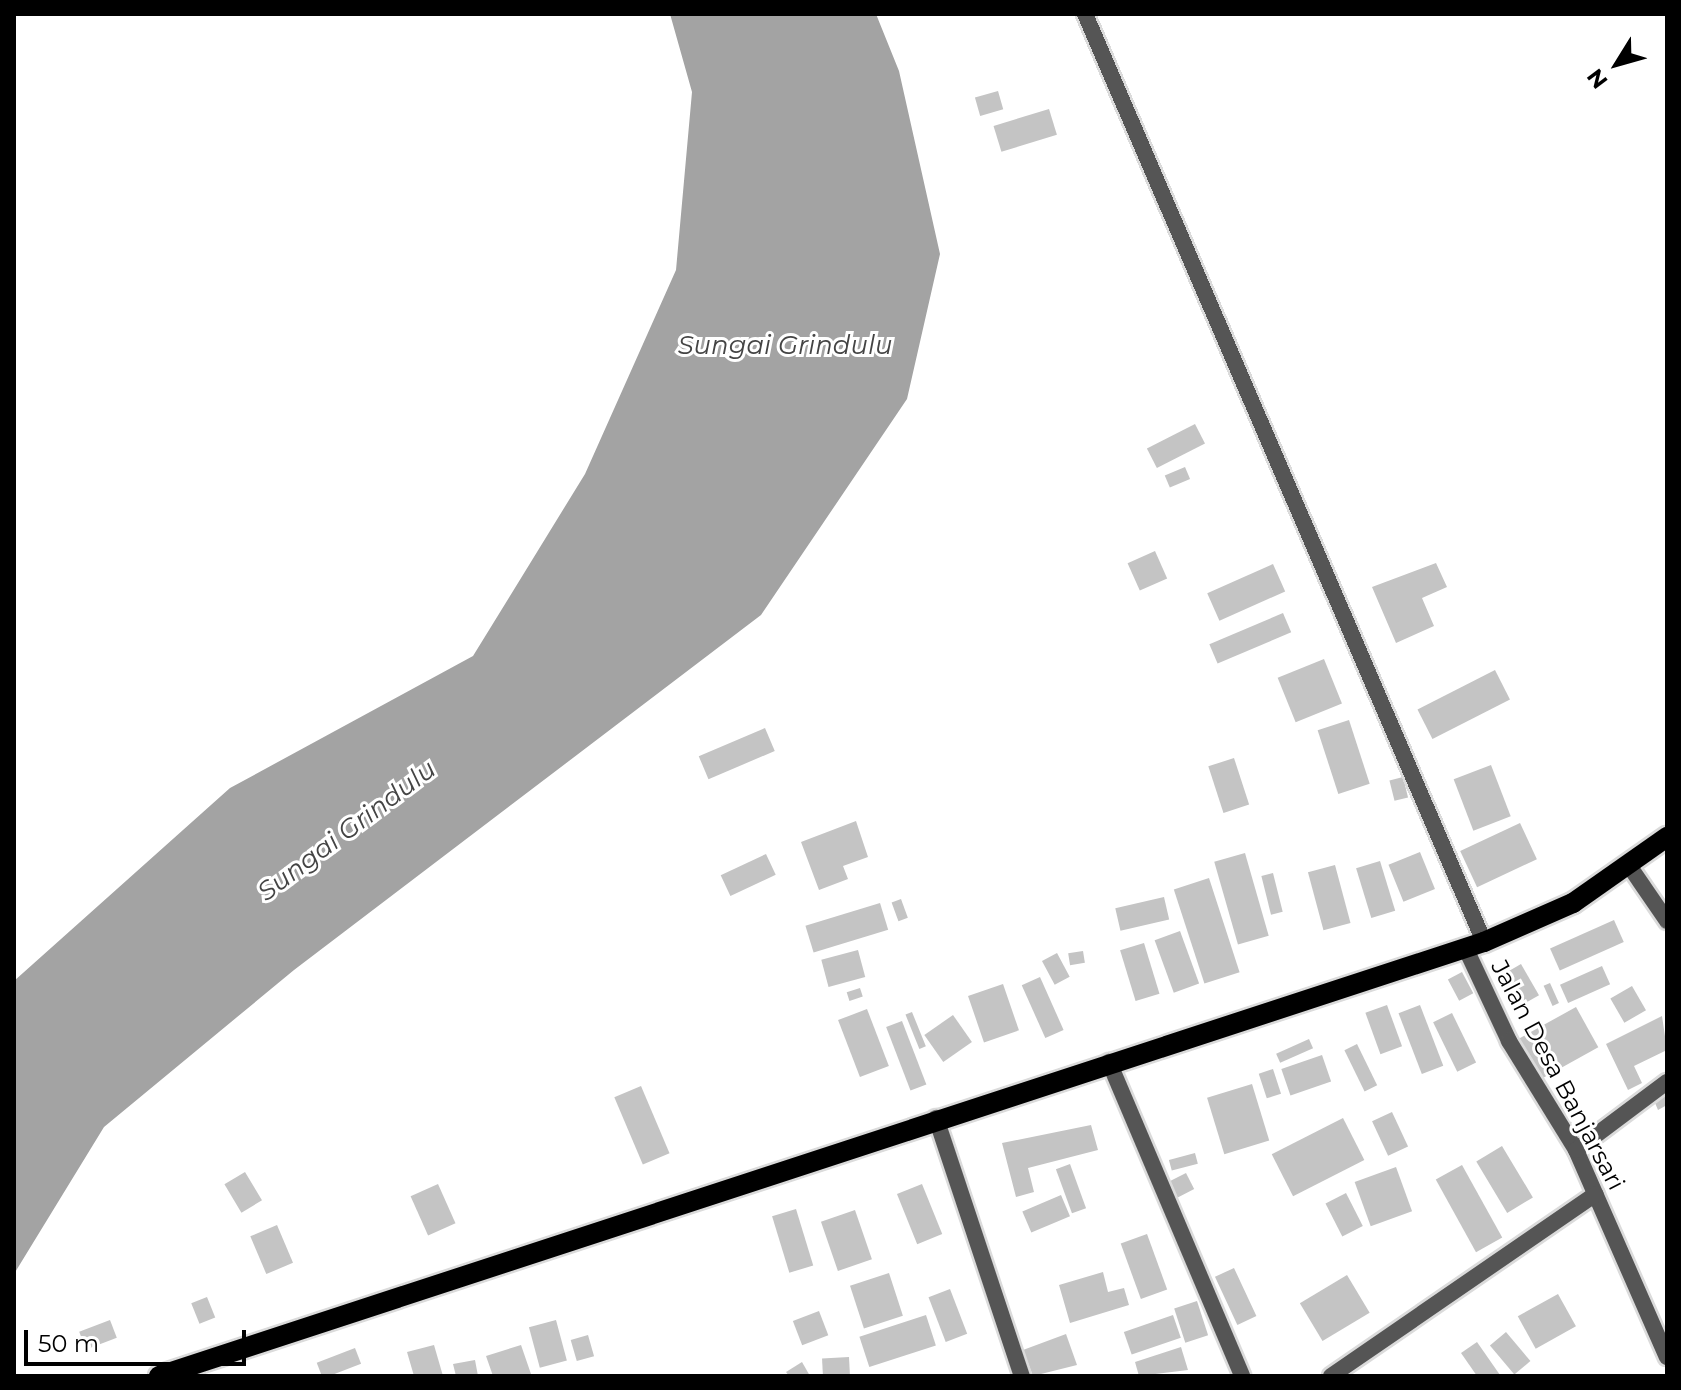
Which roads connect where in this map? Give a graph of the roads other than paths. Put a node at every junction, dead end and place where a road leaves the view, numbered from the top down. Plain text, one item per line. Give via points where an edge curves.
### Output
1 (1085, 14) edge
2 (1667, 837) edge
3 (1628, 864) junction
4 (1667, 921) edge
5 (1475, 945) junction
6 (1109, 1062) junction
7 (1667, 1082) edge
8 (936, 1118) junction
9 (1576, 1150) junction
10 (1596, 1194) junction
11 (1667, 1357) edge
12 (159, 1376) edge
13 (1022, 1376) edge
14 (1242, 1376) edge
15 (1331, 1376) edge

1 - 5 street, Jalan Desa Banjarsari
2 - 3 main road
3 - 4 street
3 - 5 main road via 1573,903
5 - 6 main road
5 - 9 street, Jalan Desa Banjarsari via 1509,1041
6 - 8 main road
6 - 14 street
7 - 9 street
8 - 12 main road
8 - 13 street
9 - 10 street, Jalan Desa Banjarsari
10 - 11 street, Jalan Desa Banjarsari
10 - 15 street

